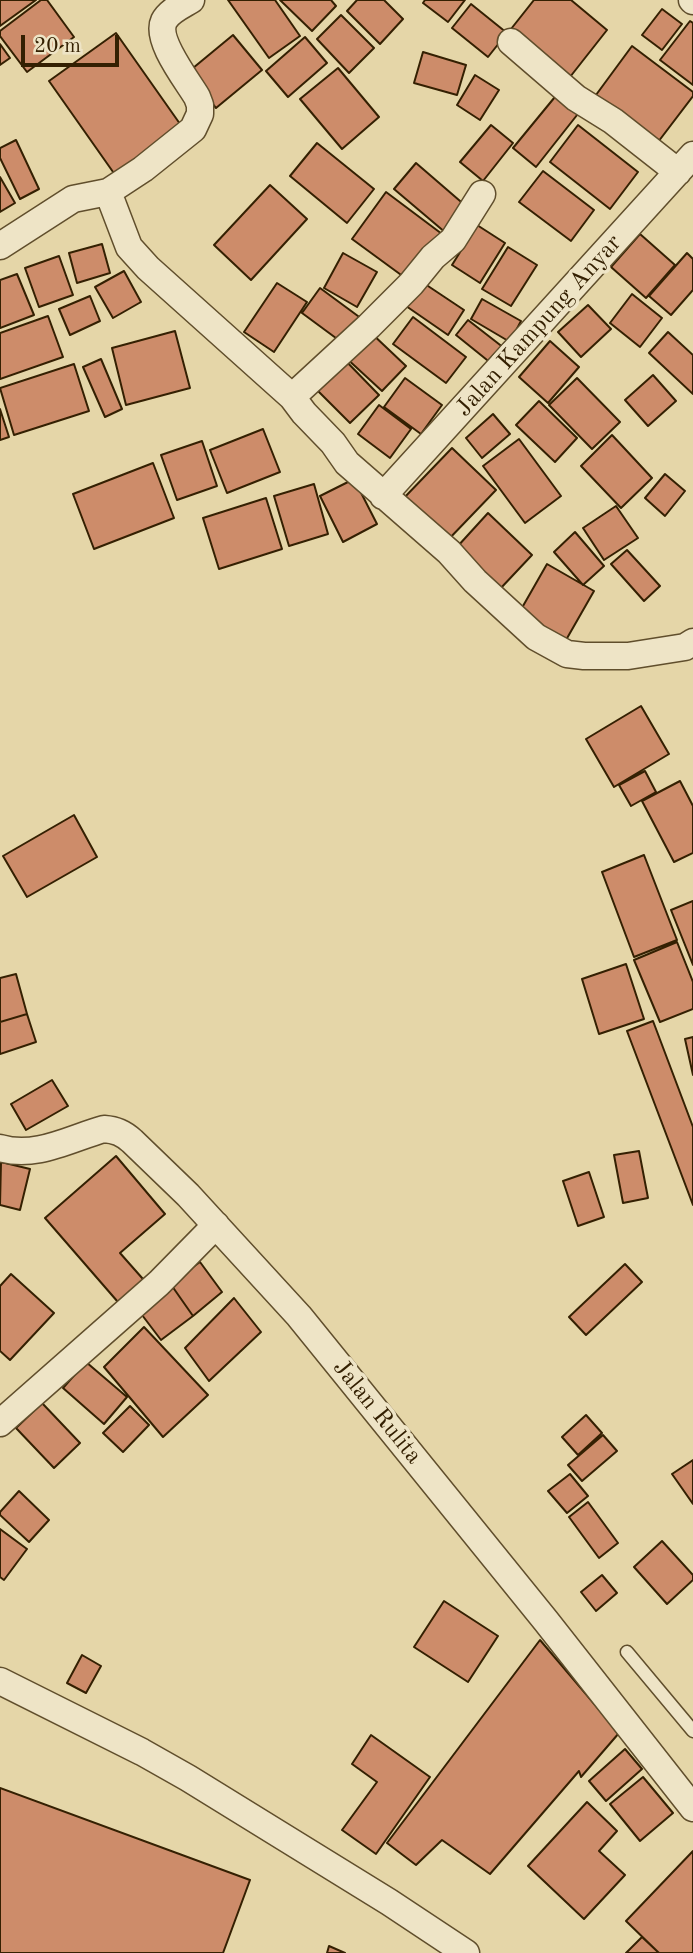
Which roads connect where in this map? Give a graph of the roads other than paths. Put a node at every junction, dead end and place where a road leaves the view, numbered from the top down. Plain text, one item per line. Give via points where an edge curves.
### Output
1 (191, 0) edge
2 (511, 42) dead end
3 (685, 163) edge
4 (108, 192) junction
5 (482, 194) dead end
6 (0, 246) edge
7 (292, 397) junction
8 (383, 496) junction
9 (693, 642) edge
10 (0, 1149) edge
11 (216, 1225) junction
12 (0, 1423) edge
13 (627, 1652) dead end
14 (0, 1681) edge
15 (693, 1731) edge
16 (693, 1808) edge
17 (466, 1953) edge

1 - 4 street via 168,16 162,32 197,97 198,120 143,169
2 - 3 street via 576,98
3 - 8 street, Jalan Kampung Anyar
4 - 6 street via 73,199
4 - 7 street via 129,247
5 - 7 street via 453,240
7 - 8 street via 347,463
8 - 9 street via 449,552 505,610 556,650 628,656
10 - 11 street, Jalan Rulita via 46,1148 104,1129 114,1130 132,1141
11 - 12 street via 159,1283
11 - 16 street, Jalan Rulita via 349,1376
13 - 15 lane
14 - 17 street via 188,1778

